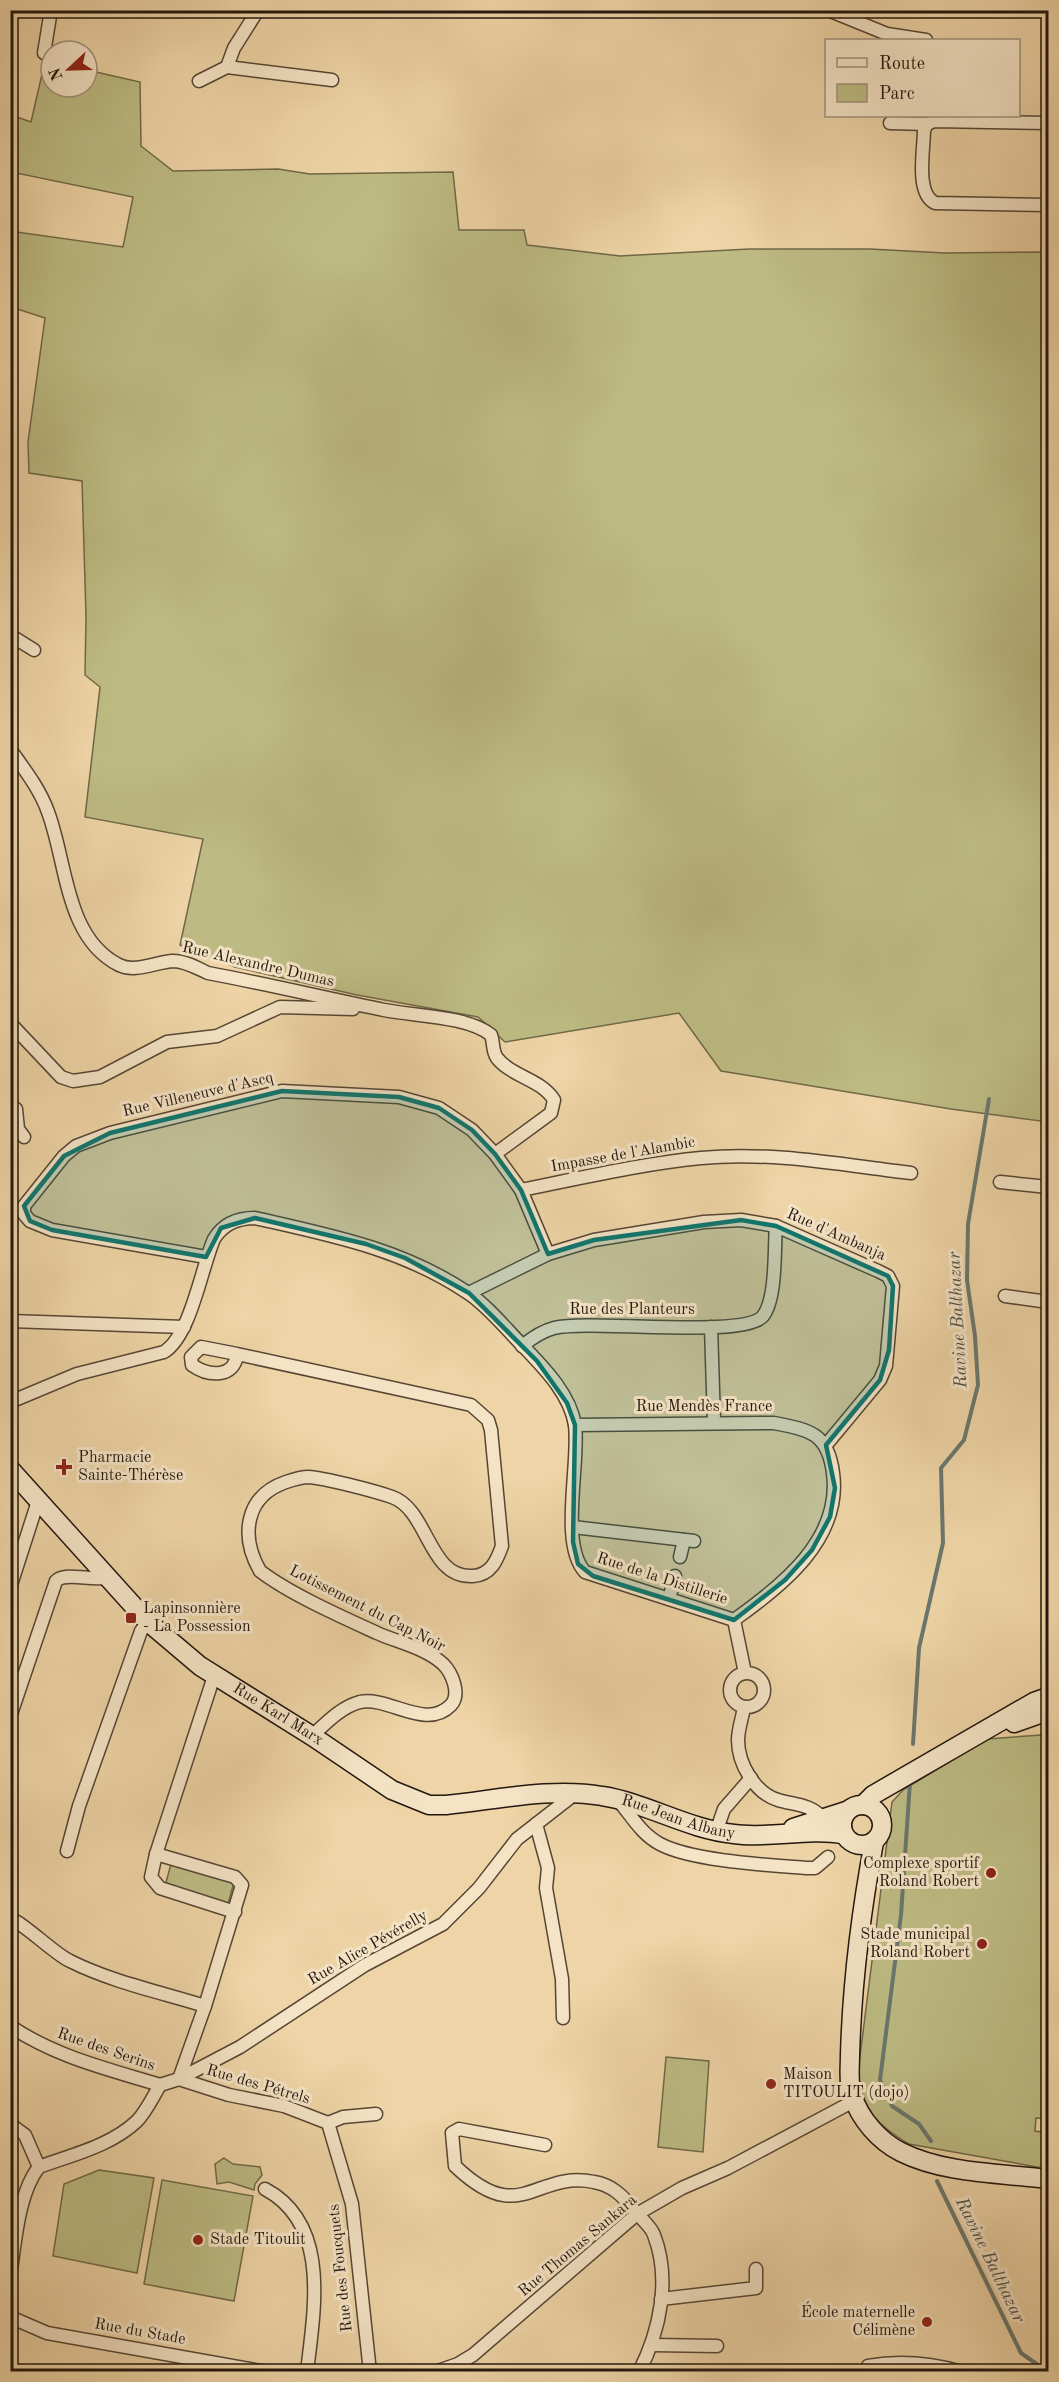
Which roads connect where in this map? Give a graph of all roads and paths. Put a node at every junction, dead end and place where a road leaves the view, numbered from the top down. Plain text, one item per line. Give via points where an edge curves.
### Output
1 (51, 10) edge
2 (258, 10) edge
3 (828, 10) edge
4 (46, 39) edge
5 (920, 39) edge
6 (227, 67) junction
7 (332, 80) dead end
8 (199, 81) dead end
9 (890, 123) dead end
10 (1048, 123) edge
11 (927, 124) junction
12 (1048, 205) edge
13 (10, 635) edge
14 (34, 650) dead end
15 (10, 749) edge
16 (385, 1011) junction
17 (10, 1023) edge
18 (10, 1105) edge
19 (24, 1137) dead end
20 (495, 1154) junction
21 (911, 1173) dead end
22 (1000, 1182) dead end
23 (1048, 1187) edge
24 (521, 1190) junction
25 (776, 1226) junction
26 (548, 1254) junction
27 (206, 1257) junction
28 (469, 1293) junction
29 (1005, 1296) dead end
30 (1048, 1302) edge
31 (10, 1321) edge
32 (184, 1327) junction
33 (711, 1327) junction
34 (522, 1346) junction
35 (237, 1354) junction
36 (10, 1402) edge
37 (714, 1422) junction
38 (574, 1425) junction
39 (826, 1445) junction
40 (10, 1469) edge
41 (39, 1498) junction
42 (573, 1527) junction
43 (680, 1557) dead end
44 (675, 1576) dead end
45 (109, 1577) junction
46 (10, 1588) edge
47 (669, 1599) junction
48 (734, 1620) junction
49 (148, 1622) junction
50 (745, 1673) junction
51 (214, 1676) junction
52 (1048, 1697) edge
53 (744, 1708) junction
54 (1048, 1711) edge
55 (10, 1717) edge
56 (312, 1736) junction
57 (975, 1736) junction
58 (751, 1778) junction
59 (576, 1793) junction
60 (617, 1799) junction
61 (861, 1808) junction
62 (822, 1817) junction
63 (536, 1824) junction
64 (716, 1832) junction
65 (781, 1833) junction
66 (858, 1841) junction
67 (67, 1851) dead end
68 (156, 1854) junction
69 (828, 1857) dead end
70 (235, 1912) junction
71 (10, 1919) edge
72 (205, 2006) junction
73 (563, 2018) dead end
74 (10, 2026) edge
75 (179, 2079) junction
76 (160, 2085) junction
77 (849, 2103) junction
78 (376, 2114) dead end
79 (328, 2123) junction
80 (10, 2124) edge
81 (545, 2145) dead end
82 (39, 2168) junction
83 (1048, 2179) edge
84 (1048, 2187) edge
85 (265, 2189) dead end
86 (637, 2214) junction
87 (15, 2217) edge
88 (756, 2269) dead end
89 (10, 2277) edge
90 (661, 2299) junction
91 (10, 2317) edge
92 (653, 2345) junction
93 (717, 2346) dead end
94 (868, 2366) dead end
95 (450, 2370) edge
96 (266, 2372) edge
97 (307, 2372) edge
98 (370, 2372) edge
99 (435, 2372) edge
100 (639, 2372) edge
101 (962, 2372) edge

1 - 4 street
2 - 6 street
3 - 5 street via 887,34
6 - 7 street
6 - 8 street
9 - 11 street
10 - 11 street
11 - 12 street via 924,190 928,200
13 - 14 street
15 - 16 street, Rue Alexandre Dumas via 48,812 80,924 93,948 121,967 175,961 208,973
16 - 17 street via 280,1007 217,1036 167,1042 100,1077 73,1082 61,1077
16 - 20 street, Rue Alexandre Dumas via 484,1030 491,1035 502,1063 549,1092 554,1100 551,1113
18 - 19 street via 16,1109 18,1129
20 - 24 street, Rue Villeneuve d'Ascq
20 - 27 street, Rue Villeneuve d'Ascq via 472,1130 439,1108 399,1097 282,1091 93,1138 64,1156 24,1206 30,1221 51,1230
21 - 24 street, Impasse de l'Alambic via 784,1157 703,1158 628,1168
22 - 23 street
24 - 26 street, Rue Villeneuve d'Ascq
25 - 26 street, Rue d'Ambanja via 741,1220 704,1222 594,1240
25 - 33 street, Rue des Planteurs via 771,1290 762,1318
25 - 39 street, Rue d'Ambanja via 888,1276 893,1286 889,1350 880,1380
26 - 28 street
27 - 28 street, Rue de la Distillerie via 220,1228 243,1218 255,1218 366,1244 405,1258
27 - 32 street, Rue de la Distillerie
28 - 34 street, Rue de la Distillerie
29 - 30 street
31 - 32 street
32 - 36 street, Rue de la Distillerie via 173,1346 164,1352 77,1374
33 - 34 street, Rue des Planteurs via 568,1326 538,1334
33 - 37 street, Rue des Planteurs
34 - 38 street, Rue de la Distillerie via 556,1383
35 - 35 street, Lotissement du Cap Noir via 236,1364 223,1374 192,1365 191,1357 201,1347
35 - 56 street, Lotissement du Cap Noir via 471,1405 488,1420 491,1430 502,1545 496,1563 486,1573 466,1576 442,1561 419,1521 394,1498 307,1477 272,1487 256,1501 248,1541 260,1571 376,1633 431,1655 450,1673 455,1689 453,1702 439,1712 419,1715 381,1702 358,1703 331,1718
37 - 38 street, Rue Mendès France
37 - 39 street, Rue Mendès France via 774,1423 800,1428 818,1436
38 - 42 street, Rue de la Distillerie
39 - 48 street via 835,1488 830,1517 812,1550 785,1580
40 - 41 main road, Rue Karl Marx
41 - 45 main road, Rue Karl Marx
41 - 46 street
42 - 43 street via 689,1540
42 - 47 street, Rue de la Distillerie via 574,1554 585,1572
44 - 47 street
45 - 49 main road, Rue Karl Marx
45 - 55 street via 95,1580 65,1576 56,1581
47 - 48 street, Rue de la Distillerie
48 - 50 street, Rue de la Distillerie
49 - 51 main road, Rue Karl Marx
49 - 67 street via 141,1631 79,1806
50 - 53 street via 733,1679 729,1693
50 - 53 street via 753,1674 764,1686 759,1702
51 - 56 main road, Rue Karl Marx
51 - 68 street
52 - 57 main road
53 - 58 street via 738,1741
54 - 57 main road
56 - 59 main road, Rue Karl Marx via 392,1790 429,1805
57 - 61 main road via 889,1786 879,1799
58 - 62 street via 768,1796 807,1806
58 - 64 street via 724,1809
59 - 60 main road, Rue Jean Albany
59 - 63 street, Rue Alice Pévérelly
60 - 64 main road, Rue Jean Albany
60 - 69 street via 646,1834 676,1850 738,1862 806,1868 814,1868
61 - 62 main road, Rue Jean Albany
61 - 66 main road via 841,1823
61 - 66 main road via 882,1826
62 - 65 main road, Rue Jean Albany
63 - 73 street via 548,1869 546,1888 562,1979
63 - 75 street, Rue Alice Pévérelly via 517,1839 479,1888 442,1924 365,1965 240,2047
64 - 65 main road, Rue Jean Albany via 751,1836
65 - 66 main road, Rue Jean Albany via 812,1831
66 - 77 main road via 867,1873 850,2036 841,2070 840,2084
68 - 70 street via 151,1877 160,1888
68 - 70 street via 239,1880 242,1891
70 - 72 street
71 - 72 street via 89,1970
72 - 75 street
74 - 76 street, Rue des Serins via 70,2058
75 - 76 street, Rue Alice Pévérelly
75 - 79 street, Rue des Pétrels via 229,2095 285,2106
76 - 82 street via 138,2120 121,2134
77 - 83 main road via 872,2132 901,2152 960,2169
77 - 84 main road via 868,2139 904,2161 924,2169
77 - 86 street, Rue Thomas Sankara
78 - 79 street via 343,2117
79 - 98 street, Rue des Foucquets via 352,2204
80 - 82 street via 25,2136
81 - 86 street via 459,2129 452,2133 455,2166 499,2195 525,2195 562,2183 587,2181 615,2189
82 - 87 street
85 - 97 street via 281,2197 293,2211 307,2234 313,2257 315,2304
86 - 90 street via 654,2232 661,2265
86 - 95 street, Rue Thomas Sankara via 473,2355
87 - 89 street
88 - 90 street via 756,2288
90 - 92 street
91 - 96 street, Rue du Stade via 47,2333
92 - 93 street
92 - 100 street
94 - 101 street via 913,2362
95 - 99 street, Rue Thomas Sankara

